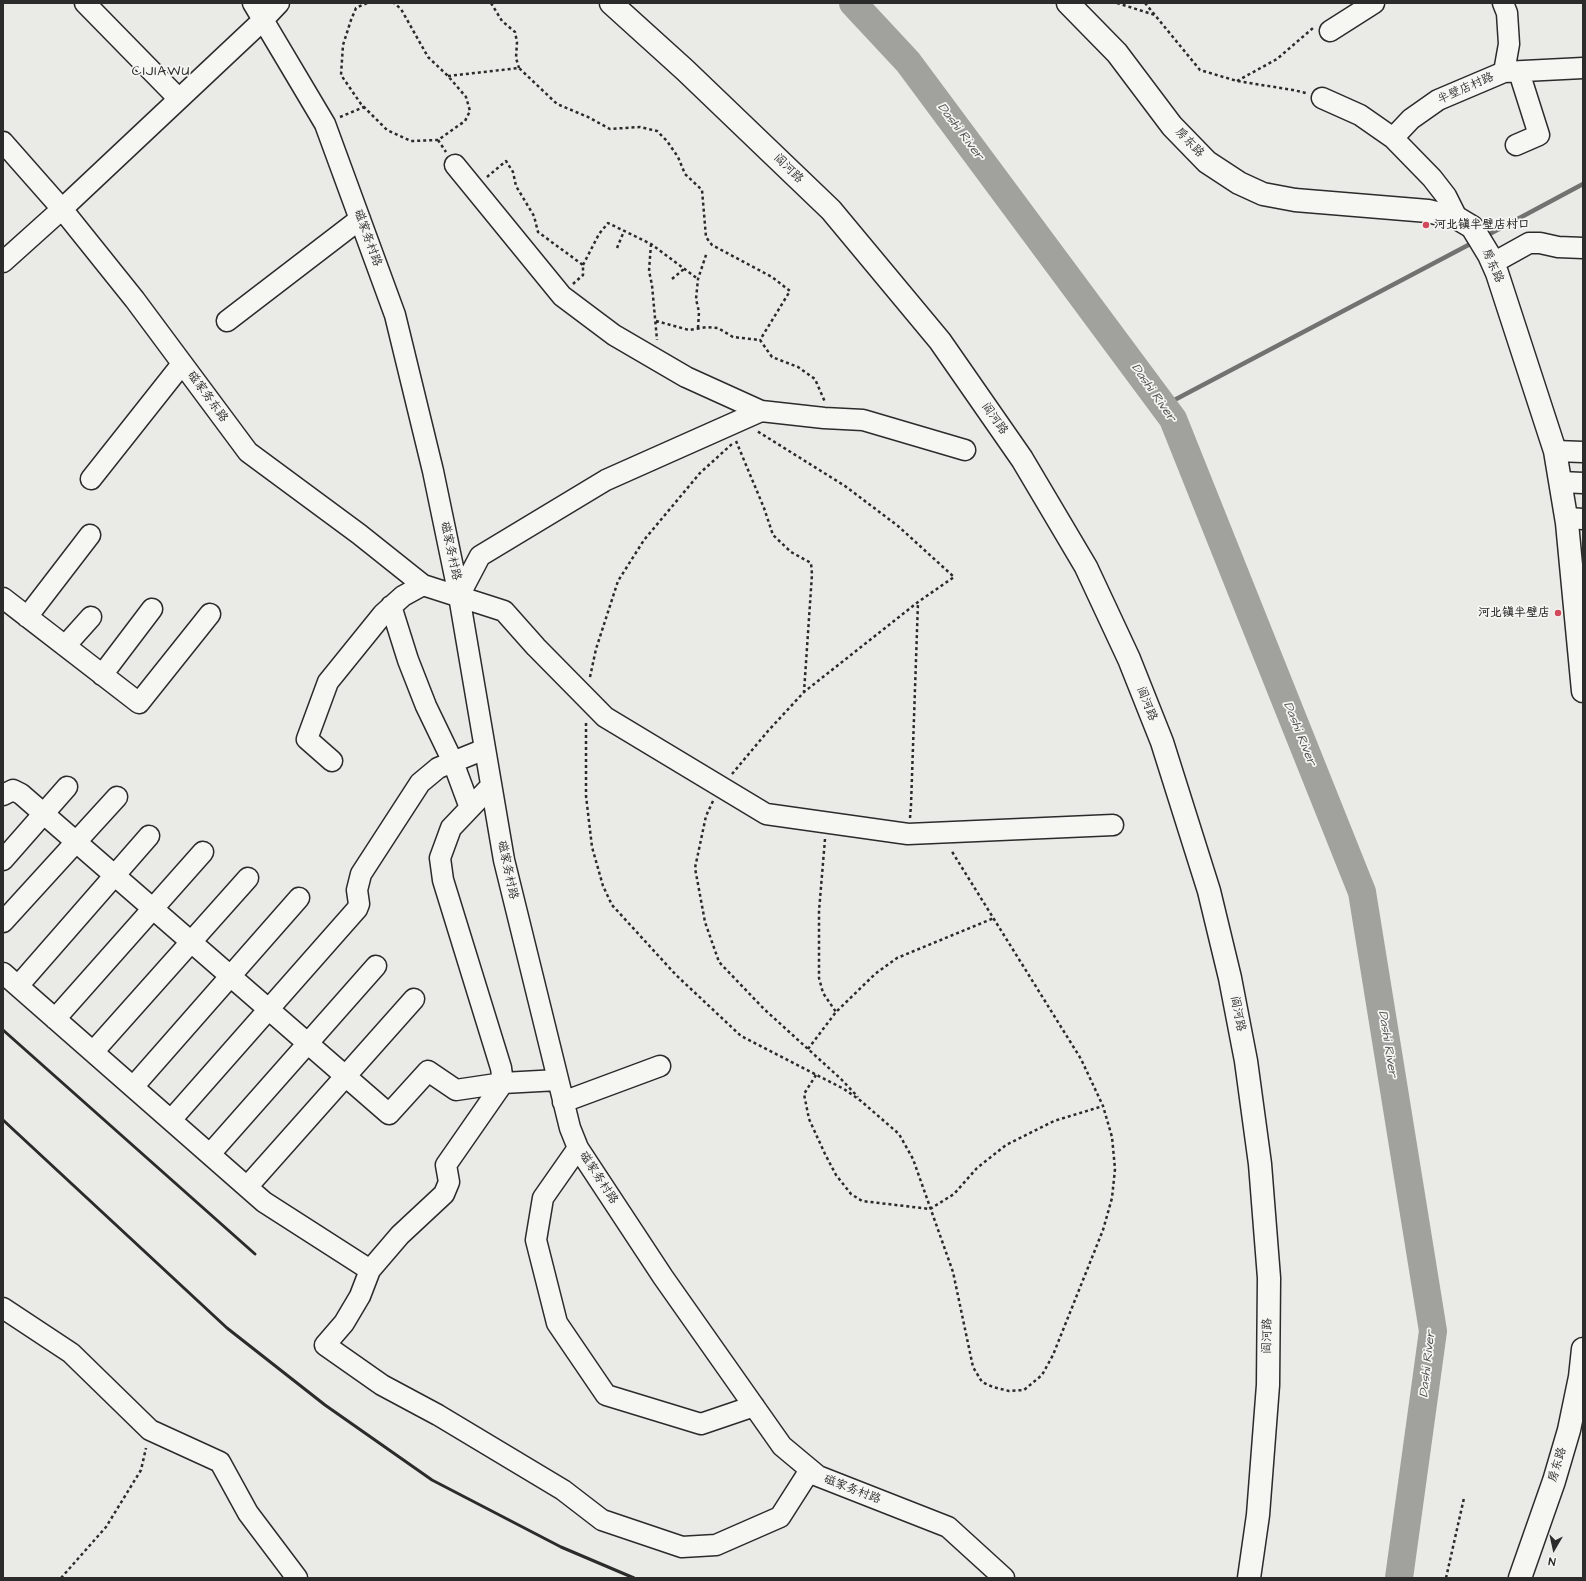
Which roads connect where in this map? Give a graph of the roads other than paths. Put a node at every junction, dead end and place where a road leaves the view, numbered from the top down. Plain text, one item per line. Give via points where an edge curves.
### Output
1 (85, 3) edge
2 (253, 3) edge
3 (279, 3) edge
4 (611, 3) edge
5 (1068, 3) edge
6 (1374, 3) edge
7 (1503, 3) edge
8 (262, 21) junction
9 (1322, 30) road end
10 (1583, 68) edge
11 (1511, 72) junction
12 (1322, 98) road end
13 (179, 99) junction
14 (1393, 138) junction
15 (3, 142) edge
16 (1516, 145) dead end
17 (455, 165) dead end
18 (62, 209) junction
19 (360, 219) junction
20 (1464, 223) junction
21 (1583, 248) edge
22 (1491, 259) junction
23 (3, 262) edge
24 (227, 322) dead end
25 (182, 364) junction
26 (761, 411) junction
27 (965, 450) dead end
28 (1555, 451) junction
29 (1583, 452) edge
30 (91, 479) dead end
31 (1560, 482) junction
32 (1583, 483) edge
33 (1575, 519) edge
34 (90, 535) dead end
35 (423, 585) junction
36 (1578, 587) edge
37 (459, 596) junction
38 (3, 598) edge
39 (392, 606) junction
40 (152, 609) dead end
41 (210, 614) dead end
42 (27, 617) junction
43 (91, 617) dead end
44 (1579, 621) edge
45 (65, 646) junction
46 (1581, 654) edge
47 (102, 675) junction
48 (1583, 687) edge
49 (1583, 691) edge
50 (485, 748) junction
51 (332, 762) dead end
52 (453, 762) junction
53 (491, 786) junction
54 (67, 787) dead end
55 (3, 795) edge
56 (117, 797) dead end
57 (470, 808) junction
58 (44, 813) junction
59 (1113, 825) dead end
60 (149, 836) dead end
61 (76, 842) junction
62 (203, 852) dead end
63 (3, 860) edge
64 (115, 875) junction
65 (248, 878) dead end
66 (299, 898) dead end
67 (153, 908) junction
68 (3, 922) edge
69 (191, 942) junction
70 (376, 966) dead end
71 (3, 973) edge
72 (230, 976) junction
73 (18, 986) junction
74 (414, 999) dead end
75 (269, 1009) junction
76 (55, 1019) junction
77 (308, 1043) junction
78 (93, 1052) junction
79 (660, 1066) dead end
80 (346, 1076) junction
81 (558, 1080) junction
82 (503, 1083) junction
83 (133, 1087) junction
84 (564, 1102) junction
85 (171, 1120) junction
86 (578, 1148) junction
87 (210, 1154) junction
88 (247, 1187) junction
89 (370, 1270) junction
90 (3, 1308) edge
91 (1583, 1349) edge
92 (754, 1406) junction
93 (810, 1470) junction
94 (297, 1578) edge
95 (1004, 1578) edge
96 (1249, 1578) edge
97 (1520, 1578) edge

1 - 13 street
2 - 8 street, 磁家务村路
3 - 8 street
4 - 96 main road, 阎河路 via 831,210 940,341 1022,459 1066,533 1086,567 1129,659 1162,742 1209,891 1245,1053 1260,1164 1269,1278 1268,1385 1258,1515
5 - 20 main road, 房东路 via 1117,52 1177,131 1207,162 1239,183 1263,194 1295,200 1428,211
6 - 9 street
7 - 11 street via 1507,13
8 - 13 street
8 - 19 street, 磁家务村路 via 325,124
10 - 11 street, 半壁店村路
11 - 14 street, 半壁店村路 via 1438,100 1411,119
11 - 16 street via 1539,135
12 - 14 street via 1360,115
13 - 18 street
14 - 20 street via 1432,178
15 - 18 street, 磁家务东路
17 - 26 street via 562,296 614,335 686,378
18 - 23 street
18 - 25 street, 磁家务东路 via 135,300
19 - 24 street
19 - 37 street, 磁家务村路 via 395,315 433,470
20 - 22 main road, 房东路
21 - 22 street via 1529,243
22 - 28 main road, 房东路 via 1509,305
25 - 30 street
25 - 35 street, 磁家务东路 via 248,452
26 - 27 street via 863,420
26 - 37 street via 606,480 480,556
28 - 29 street
28 - 31 main road, 房东路
31 - 32 street
31 - 33 main road, 房东路
33 - 36 main road, 房东路
34 - 42 street
35 - 37 street, 磁家务东路
35 - 39 street via 403,596
36 - 44 main road, 房东路
37 - 50 street, 磁家务村路
37 - 59 street, 磁家务东路 via 504,611 536,648 605,717 766,814 908,834
38 - 42 street
39 - 51 street via 328,682 307,739
39 - 52 street via 408,660 426,706
40 - 47 street
41 - 47 street via 139,703
42 - 45 street
43 - 45 street
44 - 46 main road, 房东路
45 - 47 street
46 - 48 main road, 房东路
48 - 49 main road, 房东路
50 - 52 street
50 - 53 street, 磁家务村路
52 - 57 street
52 - 75 street via 438,768 420,783 361,874 357,890 357,909
53 - 57 street
53 - 81 street, 磁家务村路 via 504,860
54 - 58 street
55 - 58 street via 13,790
56 - 61 street
57 - 82 street via 451,828 440,858 443,880 501,1068
58 - 61 street
58 - 63 street
60 - 64 street
61 - 64 street
61 - 68 street
62 - 67 street
64 - 67 street
64 - 73 street
65 - 69 street
66 - 72 street
67 - 69 street
67 - 76 street
69 - 72 street
69 - 78 street
70 - 77 street
71 - 73 street
72 - 75 street
72 - 83 street
73 - 76 street
74 - 80 street
75 - 77 street
75 - 85 street
76 - 78 street
77 - 80 street
77 - 87 street
78 - 83 street
79 - 84 street
80 - 82 street via 389,1114 428,1071 456,1090
80 - 88 street
81 - 82 street
81 - 84 street, 磁家务村路
82 - 89 street via 446,1165 449,1182 444,1194 400,1235
83 - 85 street
84 - 86 street, 磁家务村路
85 - 87 street
86 - 92 street, 磁家务村路 via 663,1277
86 - 92 street via 543,1198 536,1240 557,1323 606,1395 701,1424
87 - 88 street
88 - 89 street via 264,1202
89 - 93 street via 360,1296 344,1323 325,1345 382,1385 564,1490 602,1520 682,1547 716,1545 780,1517
90 - 94 street via 71,1353 150,1430 220,1462 248,1513
91 - 97 main road, 房东路 via 1569,1430
92 - 93 street, 磁家务村路 via 782,1446
93 - 95 street, 磁家务村路 via 818,1476 948,1527

